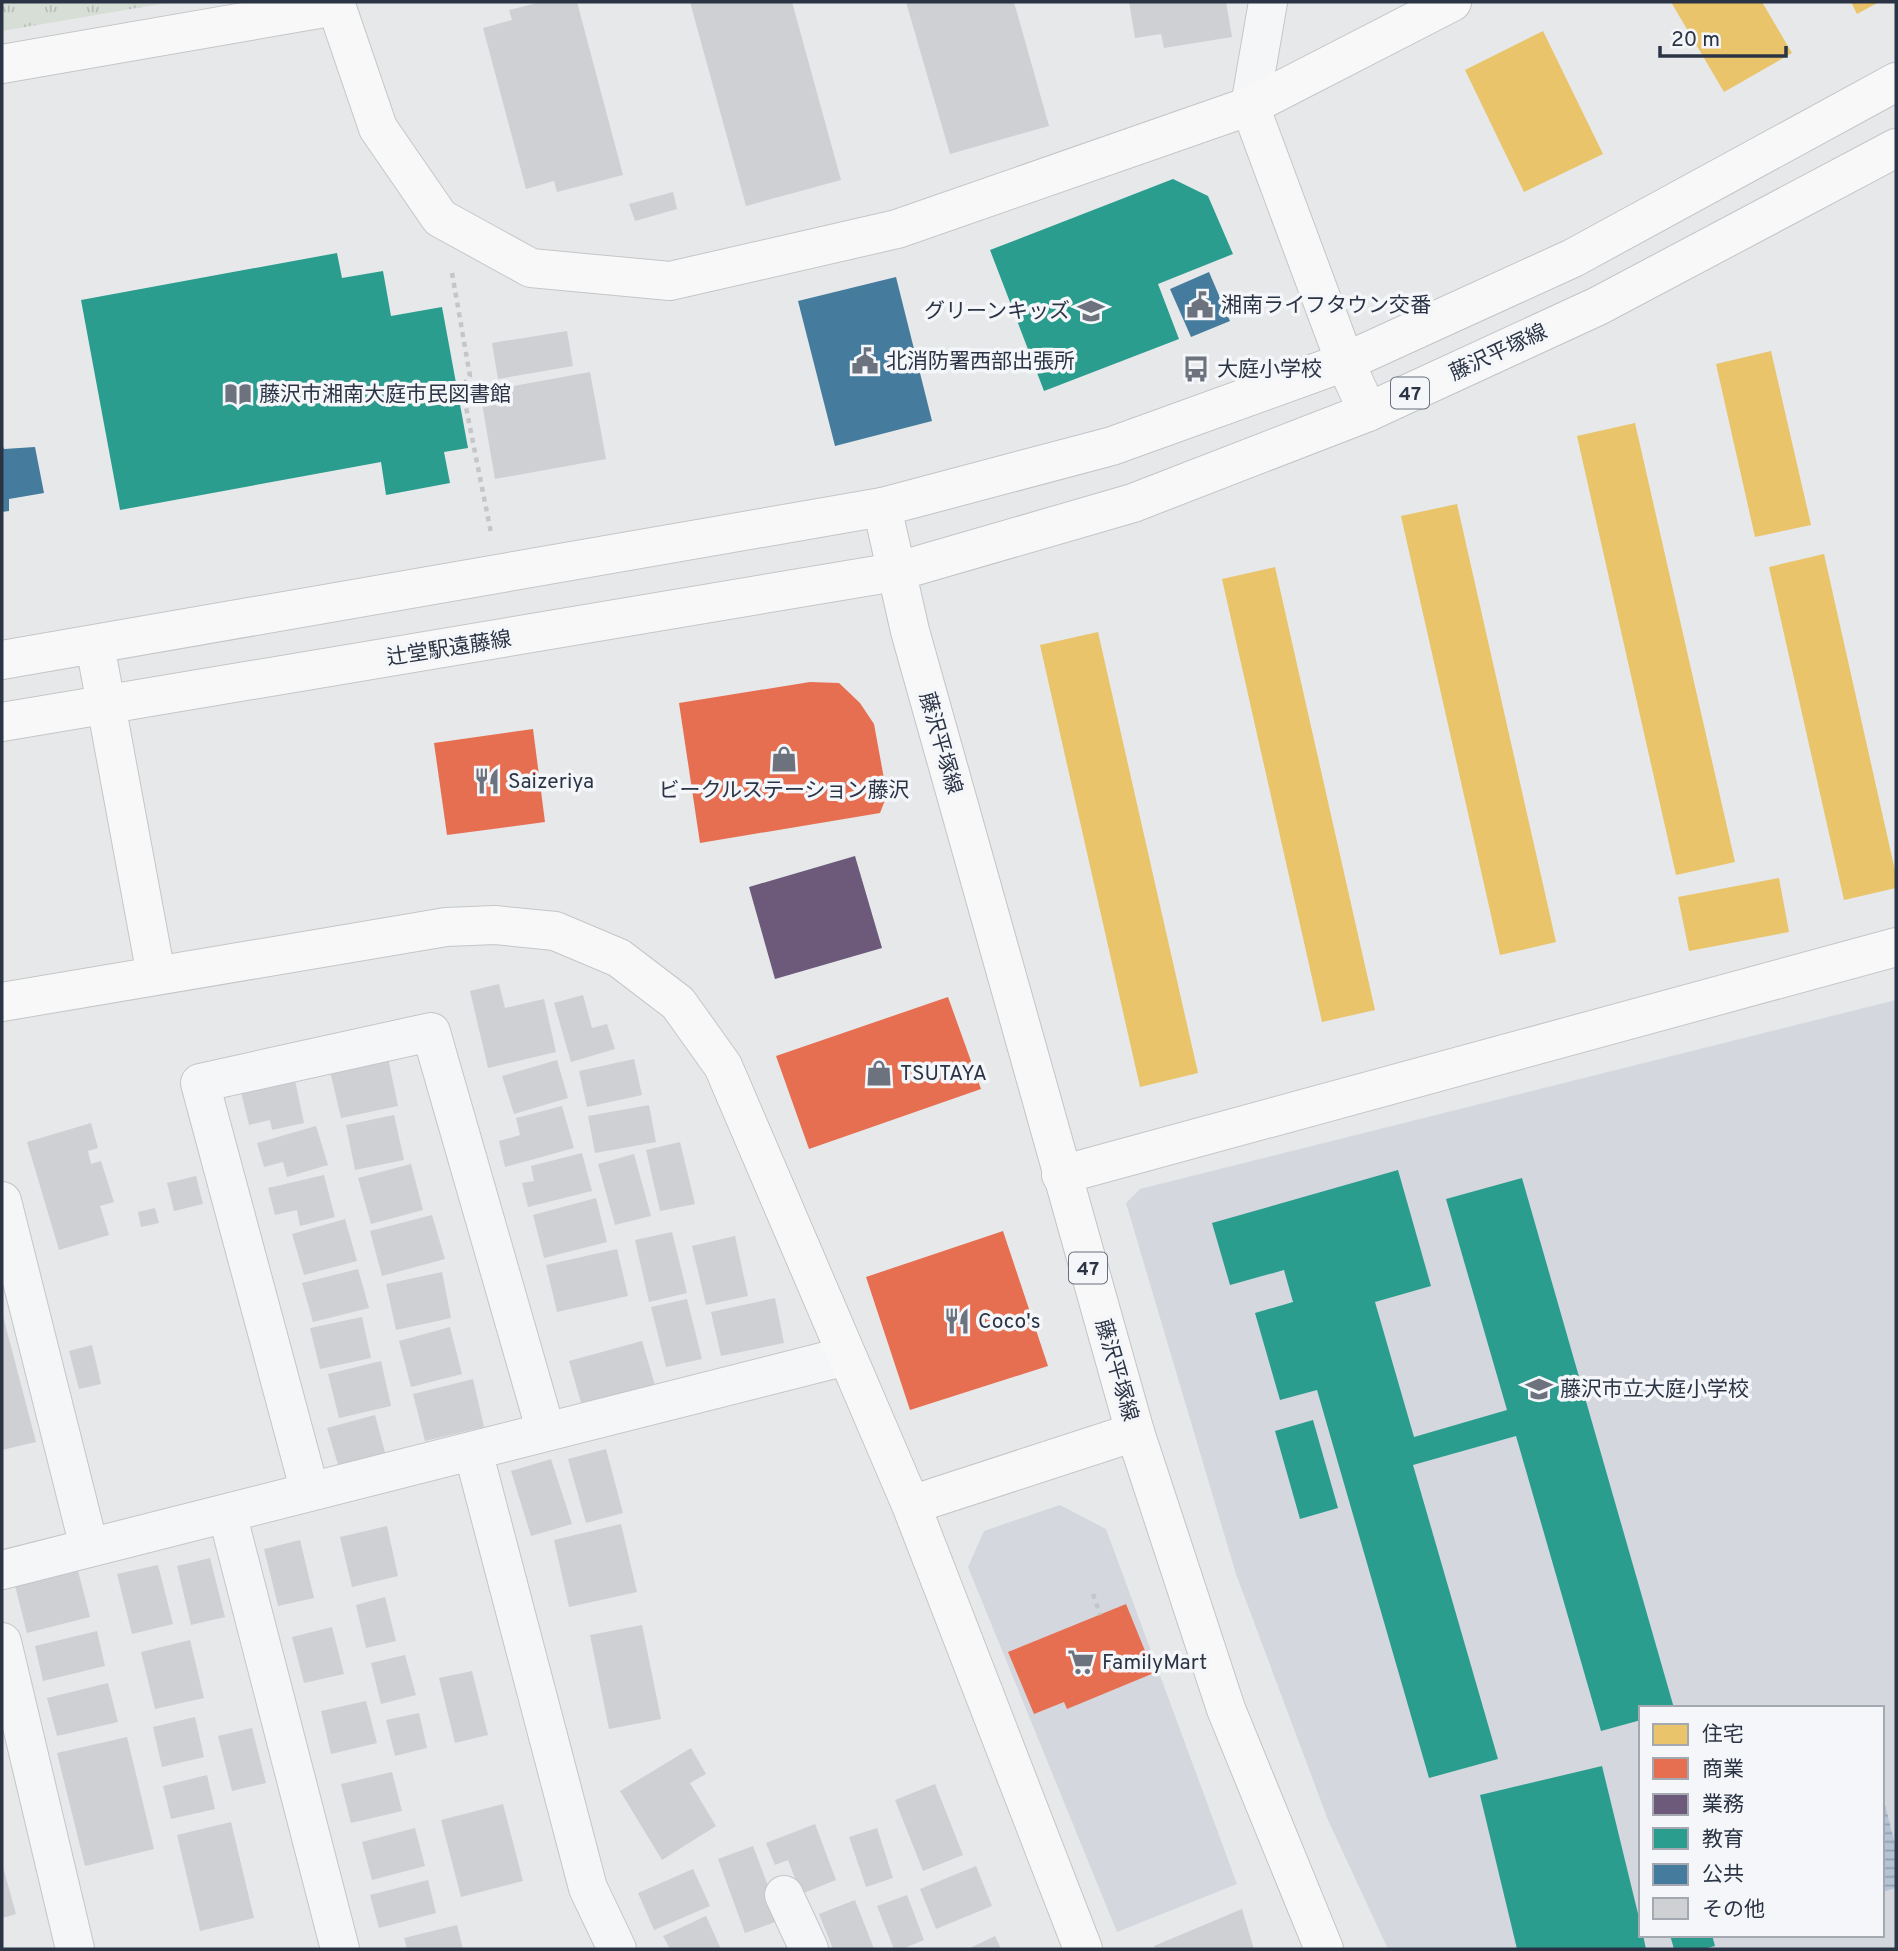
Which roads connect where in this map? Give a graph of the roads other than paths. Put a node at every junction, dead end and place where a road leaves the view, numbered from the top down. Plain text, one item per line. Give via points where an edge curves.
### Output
1 (1268, 2) edge
2 (1452, 2) edge
3 (336, 4) edge
4 (2, 64) edge
5 (1896, 82) edge
6 (1250, 106) junction
7 (1896, 148) edge
8 (1345, 362) junction
9 (1368, 412) junction
10 (882, 507) junction
11 (895, 572) junction
12 (95, 645) junction
13 (2, 660) edge
14 (106, 704) junction
15 (2, 722) edge
16 (1896, 947) edge
17 (156, 975) junction
18 (2, 1002) edge
19 (1061, 1175) junction
20 (2, 1201) edge
21 (846, 1356) junction
22 (546, 1432) junction
23 (1135, 1432) junction
24 (472, 1451) junction
25 (310, 1492) junction
26 (911, 1505) junction
27 (227, 1513) junction
28 (89, 1547) junction
29 (2, 1570) edge
30 (2, 1642) edge
31 (784, 1895) dead end
32 (801, 1947) edge
33 (75, 1949) edge
34 (340, 1949) edge
35 (617, 1949) edge
36 (1083, 1949) edge
37 (1324, 1949) edge

1 - 6 street
2 - 6 street
3 - 4 street
3 - 6 street via 378,128 440,218 531,268 670,281 697,275 897,229
5 - 8 street via 1573,258
6 - 8 street
7 - 9 street, 藤沢平塚線 / 47 via 1598,306
8 - 9 street
8 - 10 street via 1112,446
9 - 11 street, 藤沢平塚線 / 47 via 1133,503
10 - 11 street, 47
10 - 12 street
11 - 14 street, 辻堂駅遠藤線
11 - 19 street, 藤沢平塚線 / 47
12 - 13 street
12 - 14 street
14 - 15 street, 辻堂駅遠藤線
14 - 17 street
16 - 19 street
17 - 18 street
17 - 21 street via 446,927 495,925 555,931 619,958 678,1003 723,1066
19 - 23 street, 藤沢平塚線 / 47
20 - 28 street
21 - 22 street
21 - 26 street
22 - 24 street
22 - 25 street via 431,1032 200,1083
23 - 26 street
23 - 37 street, 藤沢平塚線 / 47 via 1226,1709
24 - 25 street
24 - 35 street via 588,1888
25 - 27 street
26 - 36 street
27 - 28 street
27 - 34 street
28 - 29 street
30 - 33 street
31 - 32 street

